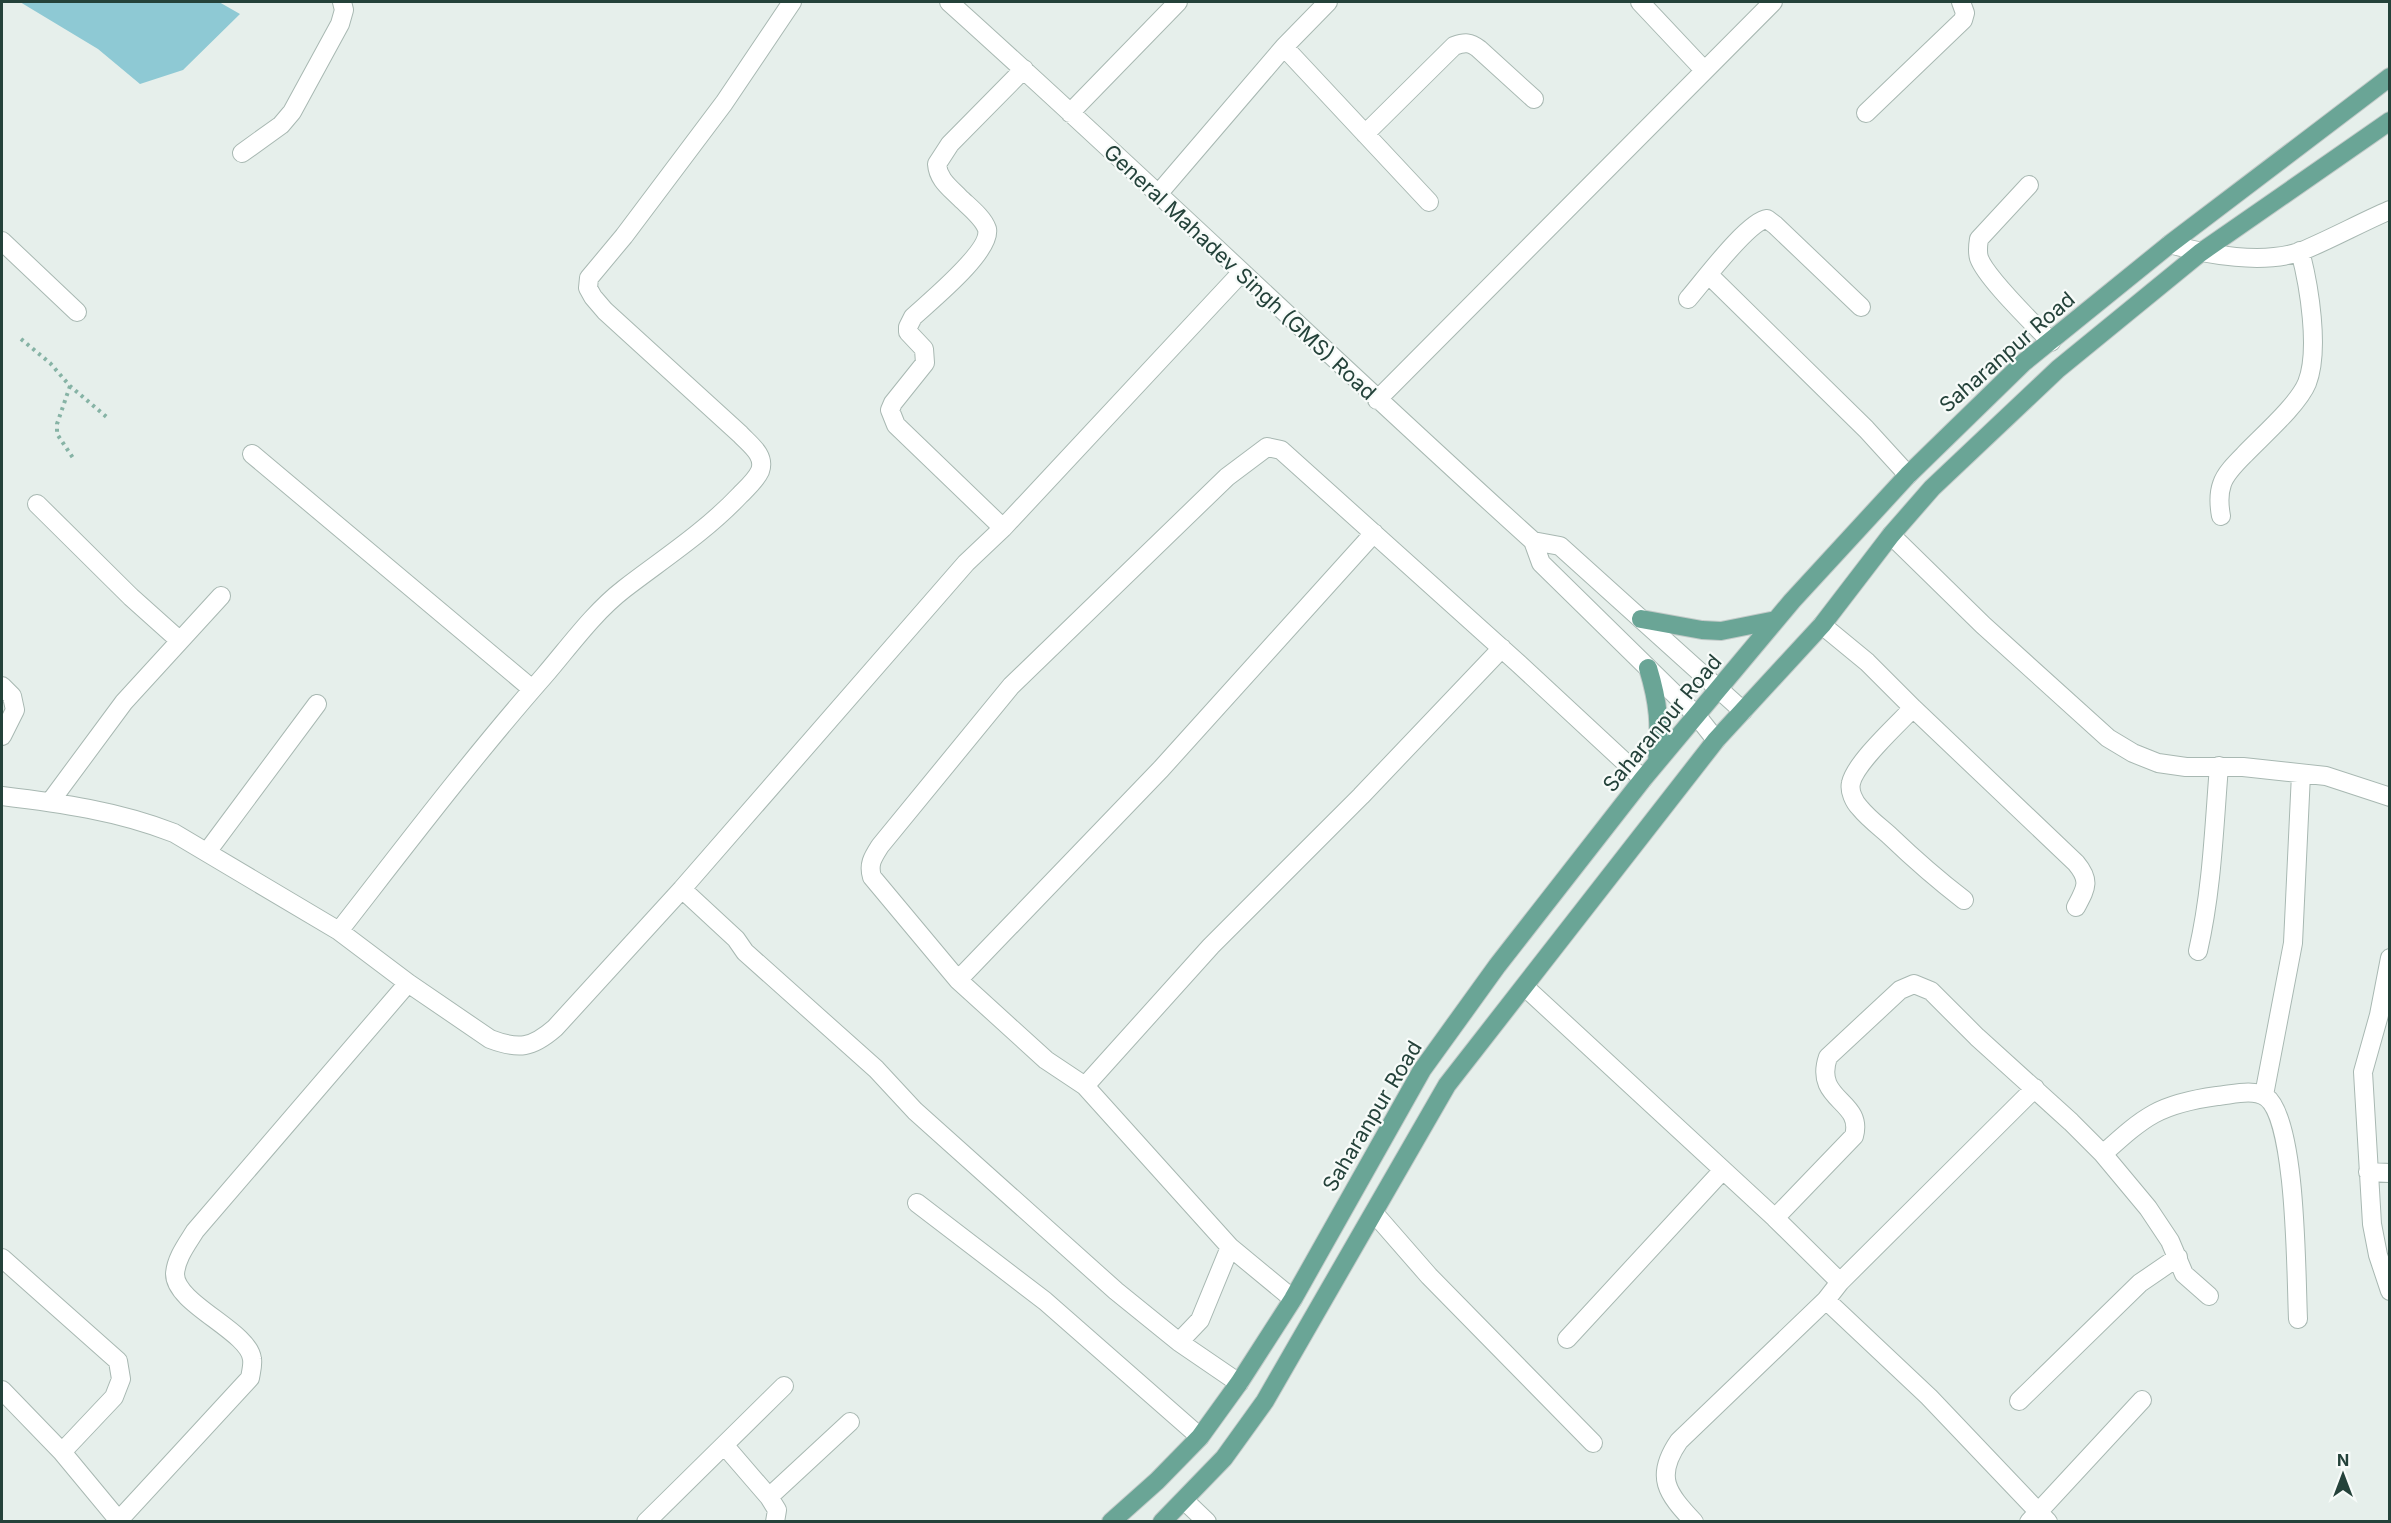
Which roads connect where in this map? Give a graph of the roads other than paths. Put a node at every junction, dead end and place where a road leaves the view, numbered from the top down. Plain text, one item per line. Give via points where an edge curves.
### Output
1 (342, 2) edge
2 (792, 2) edge
3 (949, 2) edge
4 (1178, 2) edge
5 (1328, 2) edge
6 (1640, 2) edge
7 (1773, 2) edge
8 (1960, 2) edge
9 (1284, 47) junction
10 (1024, 69) junction
11 (1704, 70) junction
12 (2390, 77) edge
13 (1534, 99) dead end
14 (1070, 113) junction
15 (1866, 113) dead end
16 (2390, 121) edge
17 (1365, 134) junction
18 (242, 153) dead end
19 (2029, 185) dead end
20 (1159, 194) junction
21 (1429, 202) dead end
22 (2390, 210) edge
23 (2, 241) edge
24 (2170, 244) junction
25 (2300, 251) junction
26 (2200, 253) junction
27 (1241, 273) junction
28 (1708, 275) junction
29 (1688, 299) dead end
30 (1861, 307) dead end
31 (77, 312) dead end
32 (2050, 342) junction
33 (1377, 400) junction
34 (252, 454) dead end
35 (1908, 475) junction
36 (37, 504) dead end
37 (2222, 516) dead end
38 (1003, 528) junction
39 (1374, 532) junction
40 (1891, 536) junction
41 (1533, 541) junction
42 (221, 596) dead end
43 (1641, 619) junction
44 (1776, 620) junction
45 (1822, 625) junction
46 (179, 640) junction
47 (1502, 648) junction
48 (1648, 668) junction
49 (2, 686) edge
50 (1720, 688) junction
51 (532, 689) junction
52 (317, 704) dead end
53 (1913, 708) junction
54 (1743, 711) junction
55 (1697, 716) junction
56 (2, 736) edge
57 (1716, 740) junction
58 (1657, 762) junction
59 (2219, 766) junction
60 (2301, 774) junction
61 (1643, 779) junction
62 (2, 796) edge
63 (2390, 797) edge
64 (50, 802) junction
65 (207, 852) junction
66 (682, 890) junction
67 (1964, 900) dead end
68 (2076, 907) dead end
69 (339, 931) junction
70 (2198, 951) dead end
71 (2390, 958) edge
72 (958, 980) junction
73 (408, 983) junction
74 (1525, 987) junction
75 (1422, 1070) junction
76 (1447, 1085) junction
77 (1085, 1086) junction
78 (2035, 1088) junction
79 (2264, 1095) junction
80 (2103, 1154) junction
81 (1723, 1170) junction
82 (2368, 1172) junction
83 (2390, 1173) edge
84 (917, 1203) dead end
85 (1374, 1213) junction
86 (1775, 1218) junction
87 (1230, 1247) junction
88 (2178, 1257) junction
89 (2, 1258) edge
90 (1840, 1282) junction
91 (2390, 1291) edge
92 (2209, 1296) dead end
93 (1293, 1299) junction
94 (1826, 1300) junction
95 (2298, 1319) dead end
96 (1567, 1339) dead end
97 (1179, 1342) junction
98 (1239, 1383) junction
99 (784, 1386) dead end
100 (2, 1390) edge
101 (2142, 1400) dead end
102 (2019, 1401) dead end
103 (850, 1422) dead end
104 (1200, 1437) junction
105 (1593, 1443) dead end
106 (725, 1446) junction
107 (62, 1452) junction
108 (769, 1497) junction
109 (1184, 1500) junction
110 (2039, 1518) edge
111 (120, 1521) edge
112 (646, 1521) edge
113 (775, 1521) edge
114 (1111, 1521) edge
115 (1162, 1521) edge
116 (1207, 1521) edge
117 (1694, 1521) edge

1 - 18 street via 340,24 292,112 281,125
2 - 51 street via 724,103 589,278 588,288 605,311 758,453 762,462 759,472 735,501 701,531 621,591
3 - 10 street, General Mahadev Singh (GMS) Road
4 - 14 street
5 - 9 street
6 - 11 street
7 - 11 street
8 - 15 street via 1965,13 1963,21
9 - 17 street
9 - 20 street
10 - 14 street, General Mahadev Singh (GMS) Road
10 - 38 street via 950,144 937,164 945,183 982,221 986,237 972,261 908,327 924,349 925,363 890,410 896,425
11 - 33 street
12 - 24 main road, Saharanpur Road
13 - 17 street via 1479,49 1464,42 1455,46
14 - 20 street, General Mahadev Singh (GMS) Road
16 - 26 main road
17 - 21 street
19 - 32 street via 1979,239 1978,257
20 - 27 street, General Mahadev Singh (GMS) Road
22 - 25 street
23 - 31 street
24 - 26 street
24 - 32 main road, Saharanpur Road
25 - 26 street via 2267,258
25 - 37 street via 2307,275 2313,345 2310,372 2306,385 2291,404 2223,481 2219,495
26 - 40 main road via 2058,369 1932,488
27 - 33 street, General Mahadev Singh (GMS) Road
27 - 38 street
28 - 29 street
28 - 30 street via 1739,239 1767,219
28 - 35 street
32 - 35 main road, Saharanpur Road via 2023,363
33 - 41 street, General Mahadev Singh (GMS) Road
34 - 51 street
35 - 44 main road, Saharanpur Road
36 - 46 street
38 - 66 street via 966,563
39 - 47 street
39 - 72 street via 1161,769
39 - 72 street via 1281,450 1267,447 1227,477 1011,686 880,846 869,868 878,885
40 - 45 main road
40 - 59 street via 2108,738 2158,764
41 - 43 street, General Mahadev Singh (GMS) Road via 1560,546
41 - 48 street, General Mahadev Singh (GMS) Road via 1541,563
42 - 46 street
43 - 44 main road via 1721,631
43 - 50 street, General Mahadev Singh (GMS) Road
44 - 50 main road, Saharanpur Road
45 - 53 street
45 - 54 main road
46 - 64 street via 124,702
47 - 61 street
47 - 77 street via 1211,946
48 - 55 street, General Mahadev Singh (GMS) Road
48 - 58 main road via 1659,715
49 - 56 street via 12,696 15,710
50 - 54 street, General Mahadev Singh (GMS) Road
50 - 55 main road, Saharanpur Road
51 - 69 street
52 - 65 street
53 - 67 street via 1854,775 1851,794 1870,818
53 - 68 street via 2084,871 2085,889
54 - 57 main road
55 - 57 street, General Mahadev Singh (GMS) Road
55 - 58 main road, Saharanpur Road
57 - 74 main road
58 - 61 main road, Saharanpur Road
59 - 60 street
59 - 70 street via 2212,863
60 - 63 street via 2326,776
60 - 79 street via 2293,943
61 - 75 main road, Saharanpur Road via 1497,966
62 - 64 street
64 - 65 street via 148,823
65 - 69 street
66 - 73 street via 538,1042 504,1045 490,1039
66 - 97 street via 876,1069 915,1111 1116,1291
69 - 73 street
71 - 82 street via 2363,1072
72 - 77 street via 1046,1059
73 - 111 street via 195,1232 179,1256 175,1275 183,1292 242,1342 252,1358 250,1378
74 - 76 main road
74 - 81 street
75 - 76 main road
75 - 93 main road, Saharanpur Road
76 - 85 main road
77 - 87 street
78 - 80 street
78 - 86 street via 1931,991 1914,984 1900,990 1828,1057 1824,1067 1827,1086 1854,1116 1854,1136
78 - 90 street
79 - 80 street via 2249,1092 2159,1109
79 - 95 street via 2273,1104 2289,1160
80 - 88 street via 2148,1208
81 - 86 street
81 - 96 street
82 - 83 street
82 - 91 street via 2378,1255
84 - 104 street via 1045,1301
85 - 105 street via 1429,1276
85 - 109 main road via 1265,1401 1224,1458
86 - 90 street
87 - 93 street
87 - 97 street via 1200,1320
88 - 92 street via 2184,1274
88 - 102 street via 2140,1283
89 - 107 street via 118,1361 121,1379 114,1397
90 - 94 street
93 - 98 main road, Saharanpur Road
94 - 110 street via 1929,1397
94 - 117 street via 1679,1441 1670,1455 1664,1470 1666,1486
97 - 98 street
98 - 104 main road, Saharanpur Road
99 - 106 street
100 - 107 street
101 - 110 street
103 - 108 street
104 - 114 main road, Saharanpur Road
106 - 108 street
106 - 112 street
107 - 111 street
108 - 113 street via 777,1510
109 - 115 main road
109 - 116 street

